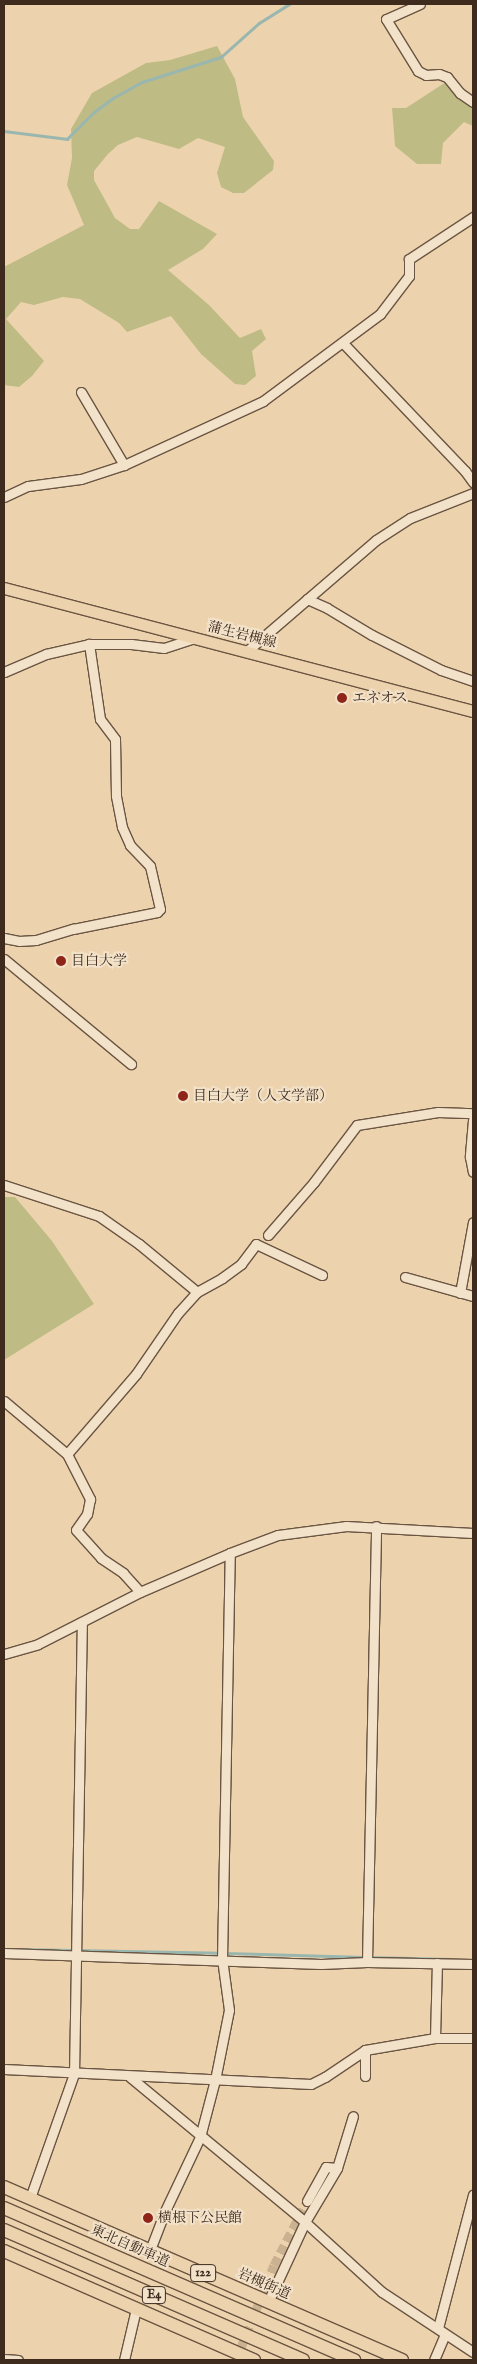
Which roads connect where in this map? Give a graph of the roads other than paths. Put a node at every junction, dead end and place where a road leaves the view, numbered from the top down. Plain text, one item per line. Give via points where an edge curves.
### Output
1 (420, 4) edge
2 (473, 102) edge
3 (473, 217) edge
4 (342, 343) junction
5 (81, 392) dead end
6 (124, 465) junction
7 (473, 482) edge
8 (473, 493) edge
9 (4, 497) edge
10 (4, 588) edge
11 (307, 599) junction
12 (195, 638) junction
13 (89, 644) junction
14 (247, 651) junction
15 (4, 672) edge
16 (473, 681) edge
17 (473, 711) edge
18 (4, 938) edge
19 (4, 959) edge
20 (131, 1064) dead end
21 (473, 1113) edge
22 (473, 1120) edge
23 (473, 1172) edge
24 (4, 1185) edge
25 (473, 1222) edge
26 (268, 1235) dead end
27 (322, 1275) dead end
28 (405, 1278) dead end
29 (197, 1292) junction
30 (460, 1292) junction
31 (473, 1296) edge
32 (4, 1401) edge
33 (67, 1454) junction
34 (376, 1526) junction
35 (473, 1533) edge
36 (230, 1553) junction
37 (140, 1592) junction
38 (82, 1622) junction
39 (4, 1654) edge
40 (4, 1953) edge
41 (75, 1954) junction
42 (222, 1959) junction
43 (367, 1962) junction
44 (437, 1963) junction
45 (473, 1964) edge
46 (435, 2038) junction
47 (473, 2038) edge
48 (365, 2050) junction
49 (4, 2069) edge
50 (74, 2074) junction
51 (365, 2076) dead end
52 (130, 2077) junction
53 (215, 2080) junction
54 (353, 2116) dead end
55 (200, 2137) junction
56 (337, 2168) junction
57 (4, 2187) edge
58 (473, 2195) edge
59 (30, 2198) junction
60 (307, 2201) tunnel mouth
61 (4, 2208) edge
62 (305, 2222) junction
63 (4, 2230) edge
64 (150, 2250) junction
65 (4, 2251) edge
66 (268, 2302) junction
67 (136, 2309) junction
68 (441, 2331) junction
69 (473, 2352) edge
70 (4, 2359) edge
71 (18, 2360) edge
72 (124, 2360) edge
73 (254, 2360) edge
74 (303, 2360) edge
75 (354, 2360) edge
76 (402, 2360) edge
77 (434, 2360) edge

1 - 2 street via 386,19 418,72 426,76 439,74 447,77 460,93
3 - 4 street via 409,259 409,276 392,301
4 - 6 street via 263,401
4 - 7 street
5 - 6 street
6 - 9 street via 81,479 28,486
8 - 11 street via 410,518 376,540
10 - 12 main road, 蒲生岩槻線
11 - 14 street
11 - 16 street via 441,670
12 - 13 street via 164,648
12 - 14 main road, 蒲生岩槻線
13 - 15 street via 46,654
13 - 18 street via 100,719 115,739 116,796 122,827 130,845 150,866 160,909 36,940
14 - 17 main road, 蒲生岩槻線
19 - 20 street
21 - 26 street via 438,1112 357,1125
22 - 23 street via 470,1156
24 - 29 street via 99,1216
25 - 30 street
27 - 29 street via 256,1244 240,1264
28 - 30 street
29 - 33 street via 160,1336 136,1374
30 - 31 street
32 - 33 street
33 - 37 street via 90,1500 87,1514 76,1530 101,1558 123,1573
34 - 35 street
34 - 36 street via 346,1526 278,1536
34 - 43 street
36 - 37 street
36 - 42 street
37 - 38 street
38 - 39 street via 38,1644
38 - 41 street
40 - 41 street
41 - 42 street
41 - 50 street
42 - 43 street via 321,1964
42 - 53 street via 229,2010
43 - 44 street
44 - 45 street
44 - 46 street
46 - 47 street
46 - 48 street
48 - 51 street
48 - 53 street via 311,2084
49 - 50 street
50 - 52 street
50 - 59 street
52 - 53 street
52 - 55 street
53 - 55 street
54 - 56 street
55 - 62 street
55 - 64 street
56 - 60 street via 326,2167
56 - 62 street
57 - 59 highway, 岩槻街道 / 122
58 - 68 street
59 - 64 highway, 岩槻街道 / 122
61 - 75 highway, 東北自動車道 / E4
62 - 66 street
62 - 68 street via 382,2292
63 - 74 highway, E4
64 - 66 highway, 岩槻街道 / 122
65 - 67 highway
66 - 76 highway, 岩槻街道 / 122
67 - 72 street
67 - 73 highway
68 - 69 street
68 - 77 street
70 - 71 street

